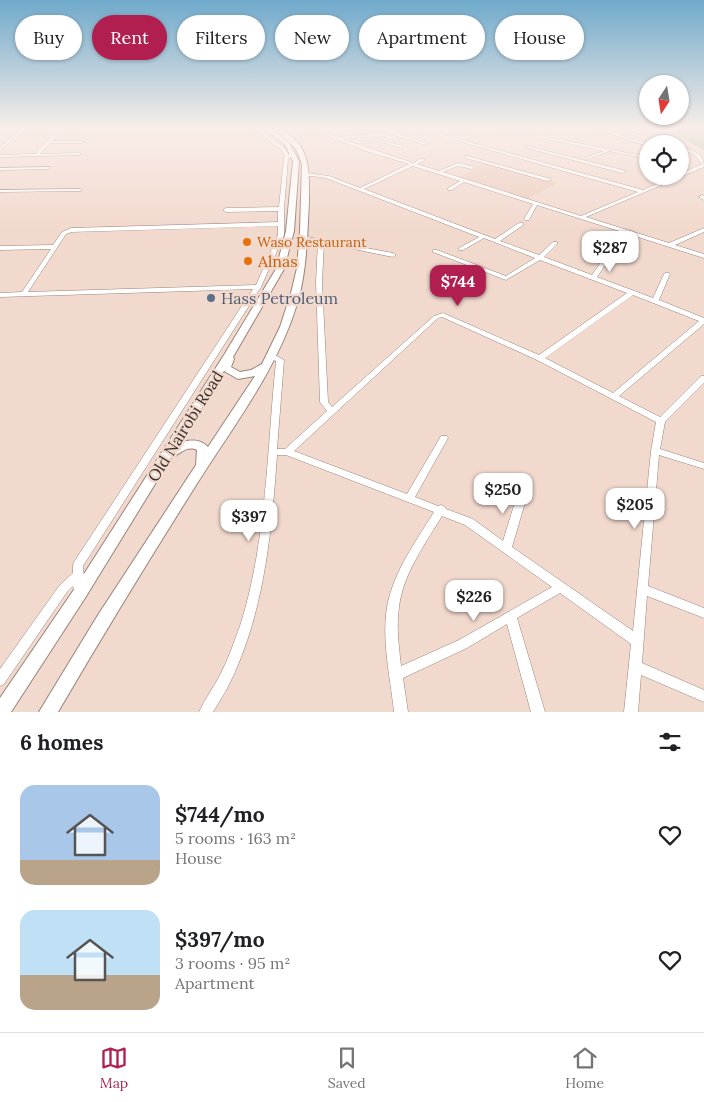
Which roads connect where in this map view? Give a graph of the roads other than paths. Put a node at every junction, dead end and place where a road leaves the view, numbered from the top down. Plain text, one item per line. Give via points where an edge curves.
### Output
1 (290, 162) edge
2 (293, 162) edge
3 (304, 162) edge
4 (408, 162) edge
5 (417, 162) edge
6 (486, 162) edge
7 (536, 162) edge
8 (545, 162) edge
9 (587, 162) edge
10 (413, 164) junction
11 (542, 164) junction
12 (513, 165) dead end
13 (704, 165) edge
14 (0, 168) edge
15 (48, 168) dead end
16 (472, 168) dead end
17 (507, 168) junction
18 (440, 172) junction
19 (624, 172) dead end
20 (306, 174) junction
21 (464, 180) junction
22 (550, 180) dead end
23 (361, 189) junction
24 (450, 189) dead end
25 (80, 190) dead end
26 (0, 191) edge
27 (643, 192) junction
28 (536, 203) junction
29 (281, 209) junction
30 (226, 210) dead end
31 (582, 217) junction
32 (526, 218) dead end
33 (281, 224) junction
34 (520, 224) dead end
35 (704, 230) edge
36 (484, 236) junction
37 (304, 237) junction
38 (497, 240) junction
39 (322, 241) junction
40 (555, 244) dead end
41 (670, 245) junction
42 (55, 247) junction
43 (0, 248) edge
44 (461, 249) dead end
45 (435, 251) dead end
46 (393, 255) dead end
47 (608, 256) dead end
48 (704, 256) edge
49 (541, 257) junction
50 (667, 274) dead end
51 (594, 277) junction
52 (258, 287) junction
53 (632, 293) junction
54 (24, 294) junction
55 (0, 295) edge
56 (655, 301) junction
57 (249, 302) junction
58 (254, 313) junction
59 (704, 320) edge
60 (229, 356) junction
61 (540, 358) junction
62 (269, 359) junction
63 (704, 378) edge
64 (613, 397) junction
65 (331, 411) junction
66 (661, 421) junction
67 (444, 438) dead end
68 (655, 451) junction
69 (273, 452) junction
70 (287, 452) junction
71 (160, 464) junction
72 (704, 466) edge
73 (201, 469) junction
74 (524, 489) dead end
75 (410, 498) junction
76 (441, 509) junction
77 (506, 548) junction
78 (78, 575) junction
79 (561, 587) junction
80 (642, 590) junction
81 (80, 593) junction
82 (704, 613) edge
83 (511, 616) junction
84 (637, 641) junction
85 (636, 667) junction
86 (396, 674) junction
87 (0, 680) edge
88 (704, 696) edge
89 (1, 712) edge
90 (48, 712) edge
91 (206, 712) edge
92 (401, 712) edge
93 (538, 712) edge
94 (631, 712) edge

1 - 29 street
2 - 58 highway, Old Nairobi Road via 296,176 286,249 273,283
3 - 20 highway
4 - 10 street
5 - 10 street
6 - 17 street
7 - 11 street
8 - 11 street
9 - 19 street
10 - 18 street
10 - 23 street
11 - 27 street
12 - 17 street
13 - 27 street
14 - 15 street
16 - 18 street via 457,165
17 - 22 street
18 - 21 street
20 - 23 street via 319,174
20 - 37 highway
21 - 24 street
21 - 28 street
23 - 36 street
25 - 26 street
27 - 31 street
28 - 31 street
28 - 32 street
29 - 30 street
29 - 33 street
31 - 41 street
33 - 42 street via 71,230 64,233
33 - 52 street via 278,245
34 - 38 street
35 - 41 street
36 - 38 street
36 - 44 street
37 - 39 street
37 - 62 highway via 303,258 292,308
38 - 49 street
39 - 46 street
39 - 65 street via 319,282 324,402
40 - 49 street
41 - 48 street
42 - 43 street
42 - 54 street
45 - 49 street via 506,278
47 - 51 street
49 - 51 street
50 - 56 street
51 - 53 street
52 - 54 street
52 - 57 street
53 - 56 street
53 - 61 street
54 - 55 street
56 - 59 street
57 - 58 street
57 - 78 street via 78,565
58 - 60 highway, Old Nairobi Road
59 - 64 street
60 - 62 highway via 226,368 238,376 254,373
60 - 71 highway, Old Nairobi Road
61 - 64 street
61 - 65 street via 452,317 439,316
62 - 69 street via 280,360
62 - 73 highway
63 - 66 street
64 - 66 street
65 - 70 street
66 - 68 street
67 - 75 street
68 - 72 street
68 - 80 street
69 - 70 street
69 - 91 street via 257,584 233,662
70 - 75 street
71 - 73 highway via 180,446 195,444 203,448
71 - 81 highway, Old Nairobi Road
73 - 90 highway
74 - 77 street
75 - 76 street
76 - 77 street via 469,522
76 - 86 street via 401,579 395,596
77 - 79 street
78 - 81 street
78 - 87 street via 63,589
79 - 83 street
79 - 84 street
80 - 82 street
80 - 84 street
81 - 89 highway, Old Nairobi Road
83 - 86 street via 462,644
83 - 93 street
84 - 85 street
85 - 88 street
85 - 94 street
86 - 92 street

